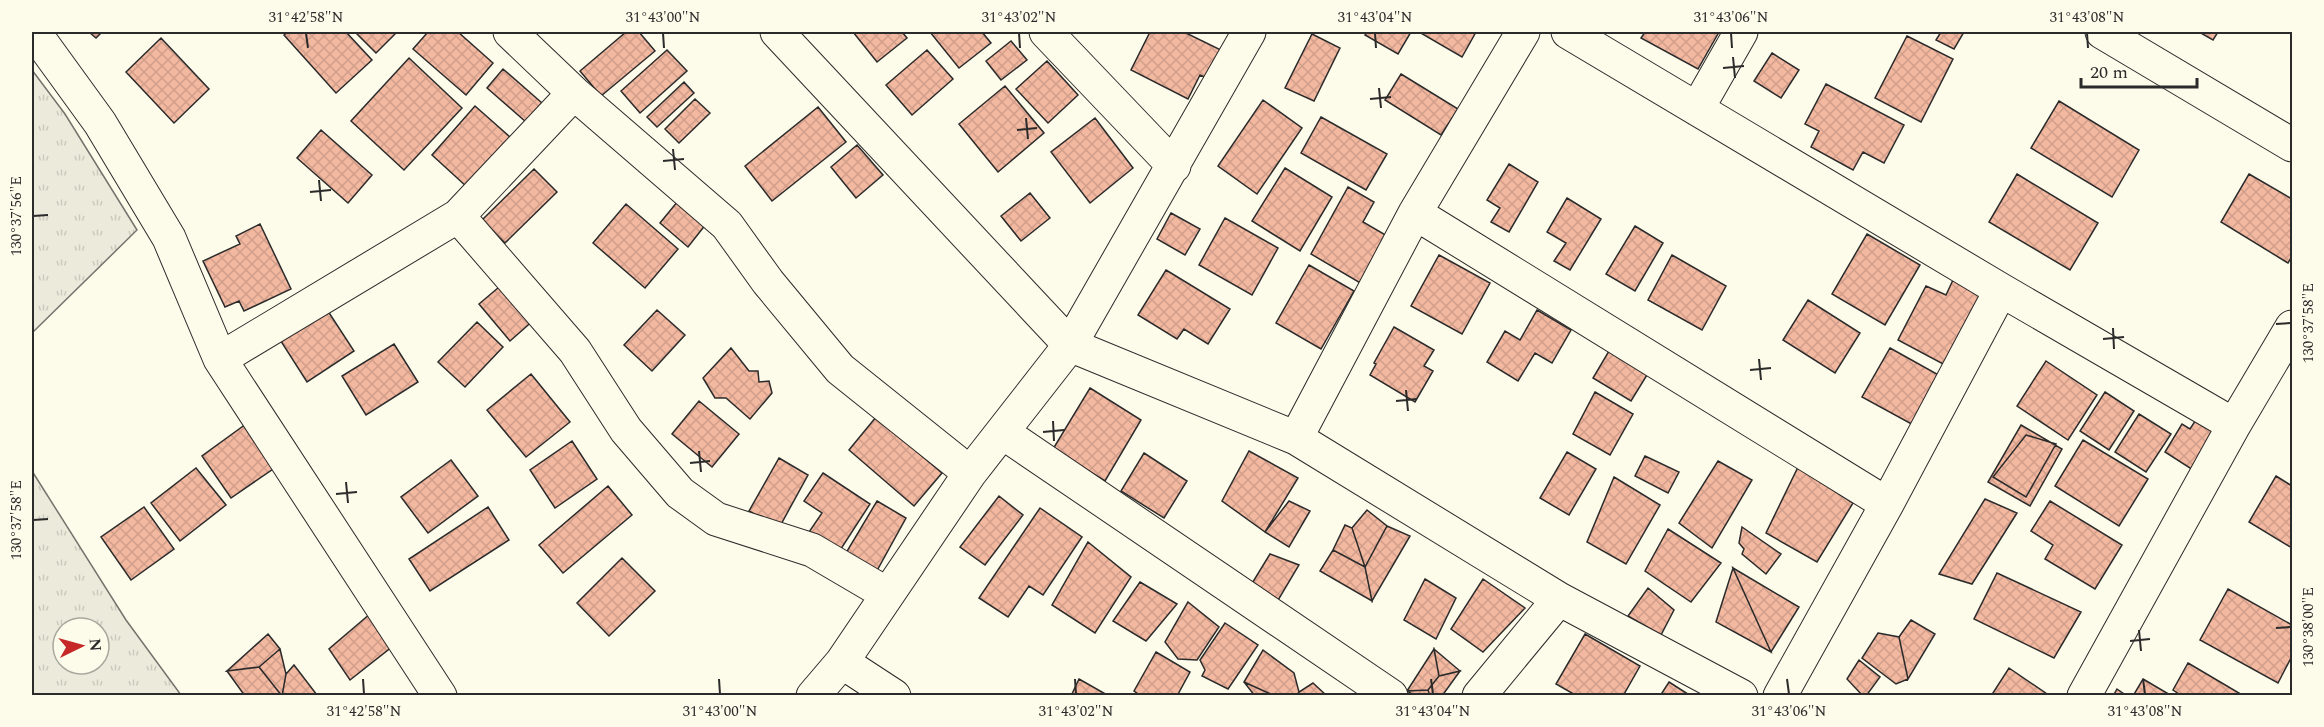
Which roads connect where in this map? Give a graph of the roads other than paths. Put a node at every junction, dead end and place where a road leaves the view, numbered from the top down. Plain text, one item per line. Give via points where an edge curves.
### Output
1 (34, 32) edge
2 (510, 32) edge
3 (777, 32) edge
4 (1046, 32) edge
5 (1249, 32) edge
6 (1523, 32) edge
7 (1568, 32) edge
8 (1742, 32) edge
9 (2102, 32) edge
10 (574, 93) junction
11 (1697, 109) junction
12 (2292, 146) edge
13 (1174, 166) junction
14 (1415, 213) junction
15 (458, 216) junction
16 (2001, 290) junction
17 (2292, 327) edge
18 (1070, 345) junction
19 (220, 359) junction
20 (2234, 425) junction
21 (1002, 432) junction
22 (1296, 438) junction
23 (970, 473) junction
24 (1887, 504) junction
25 (887, 594) junction
26 (1559, 599) junction
27 (842, 662) junction
28 (440, 696) edge
29 (813, 696) edge
30 (894, 696) edge
31 (1391, 696) edge
32 (1479, 696) edge
33 (1741, 696) edge
34 (1780, 696) edge
35 (2084, 696) edge

1 - 19 street via 100,123 169,238
2 - 10 street
3 - 18 street
4 - 13 street
5 - 13 street
6 - 14 street
7 - 11 street
8 - 11 street
9 - 12 street
10 - 15 street
10 - 23 street via 727,225 840,369
11 - 16 street
13 - 18 street
14 - 22 street
14 - 24 street
15 - 19 street
15 - 25 street via 575,351 626,430 680,493 716,519 812,550
16 - 20 street
16 - 24 street
17 - 20 street
18 - 21 street
18 - 22 street
19 - 28 street
20 - 35 street
21 - 23 street
21 - 31 street
22 - 26 street
23 - 25 street
24 - 34 street
25 - 27 street
26 - 32 street
26 - 33 street
27 - 29 street
27 - 30 street

